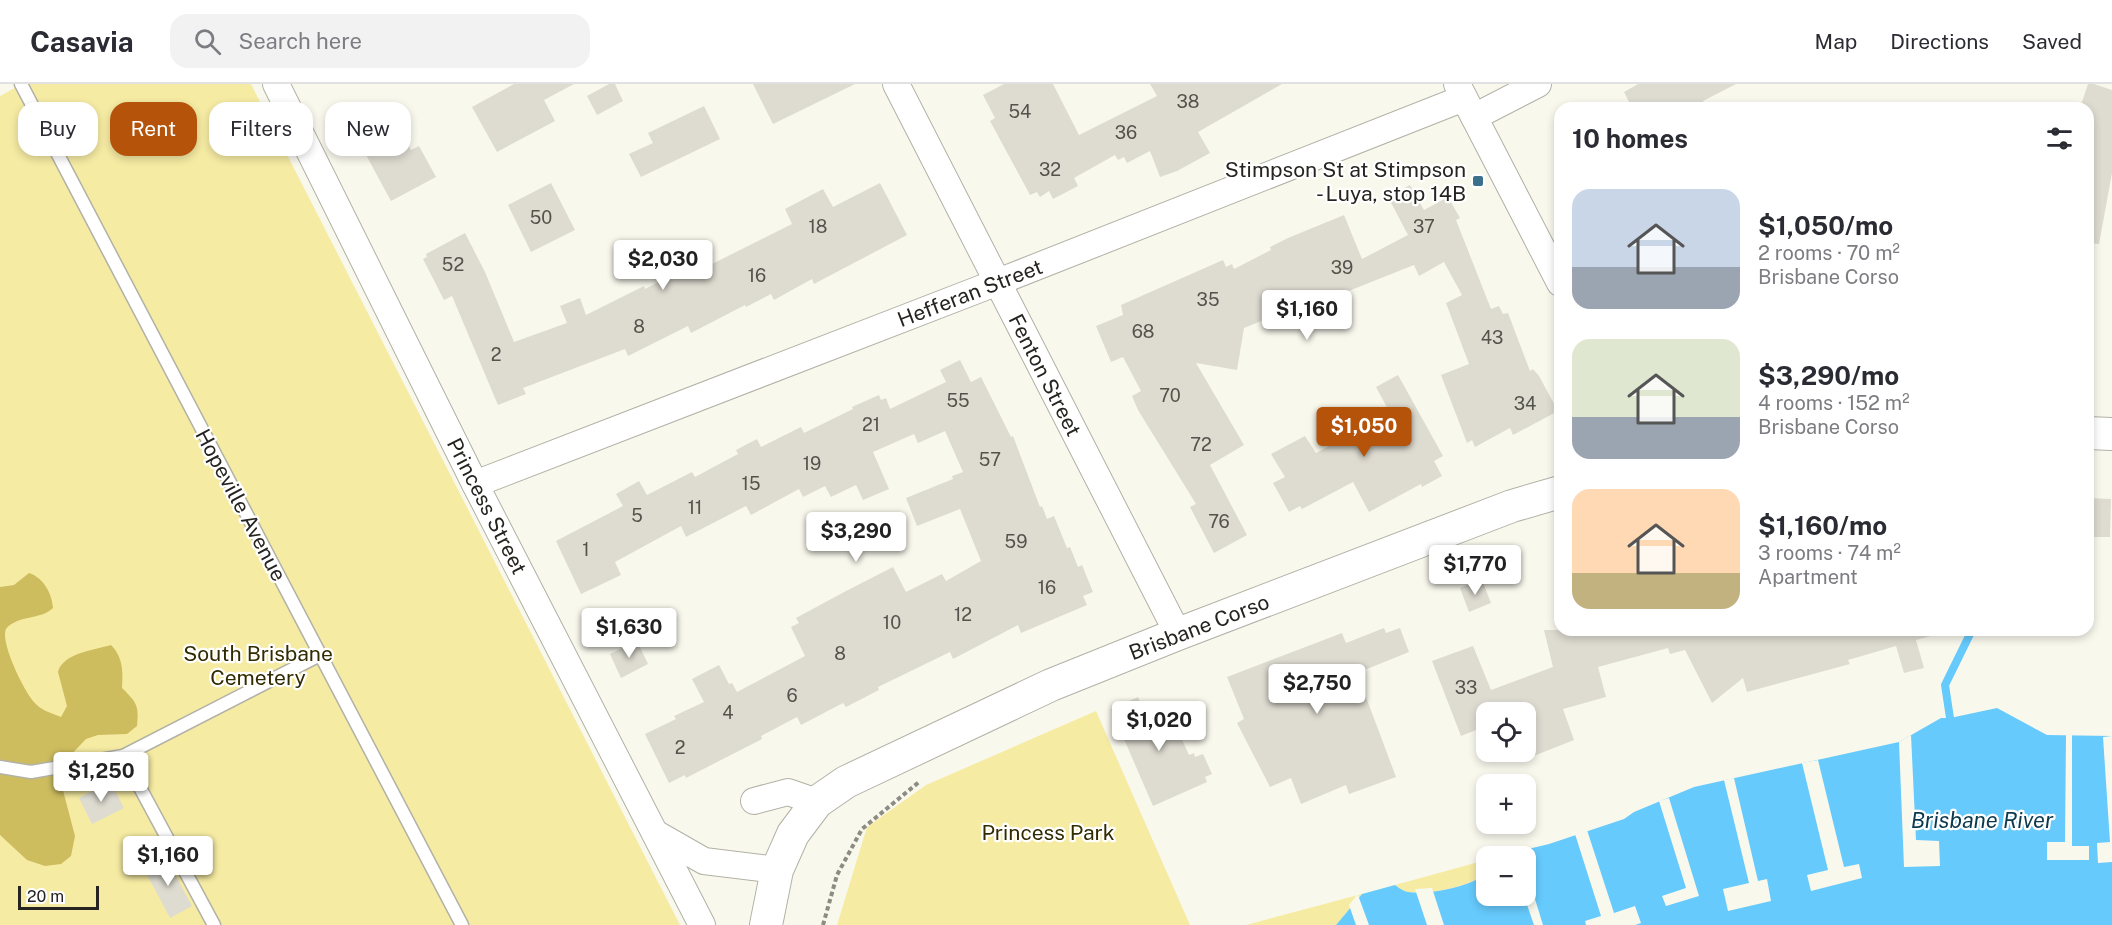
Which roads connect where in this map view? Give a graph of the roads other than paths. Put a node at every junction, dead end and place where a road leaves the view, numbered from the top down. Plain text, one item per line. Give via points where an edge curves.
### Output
1 (21, 84) edge
2 (276, 84) edge
3 (896, 84) edge
4 (1538, 84) edge
5 (1465, 100) edge
6 (1554, 271) edge
7 (998, 282) junction
8 (2094, 433) edge
9 (2112, 434) edge
10 (475, 484) junction
11 (1554, 494) edge
12 (1178, 634) junction
13 (320, 655) junction
14 (123, 756) junction
15 (0, 767) edge
16 (754, 801) dead end
17 (817, 802) junction
18 (655, 833) junction
19 (777, 870) junction
20 (214, 925) edge
21 (462, 925) edge
22 (702, 925) edge
23 (766, 925) edge

1 - 13 lane, Hopeville Avenue
2 - 10 street, Princess Street
3 - 7 street, Fenton Street
4 - 5 street, Hefferan Street
5 - 6 street
5 - 7 street, Hefferan Street
7 - 10 street, Hefferan Street
7 - 12 street, Fenton Street
8 - 9 street
10 - 18 street, Princess Street
11 - 12 street, Brisbane Corso via 1512,506
12 - 17 street, Brisbane Corso via 1051,686 846,782
13 - 14 lane
13 - 21 lane, Hopeville Avenue
14 - 15 lane via 31,772
14 - 20 lane
16 - 17 street via 788,792
17 - 19 street, Brisbane Corso via 793,834
18 - 19 street via 704,861
18 - 22 street, Princess Street
19 - 23 street, Brisbane Corso

